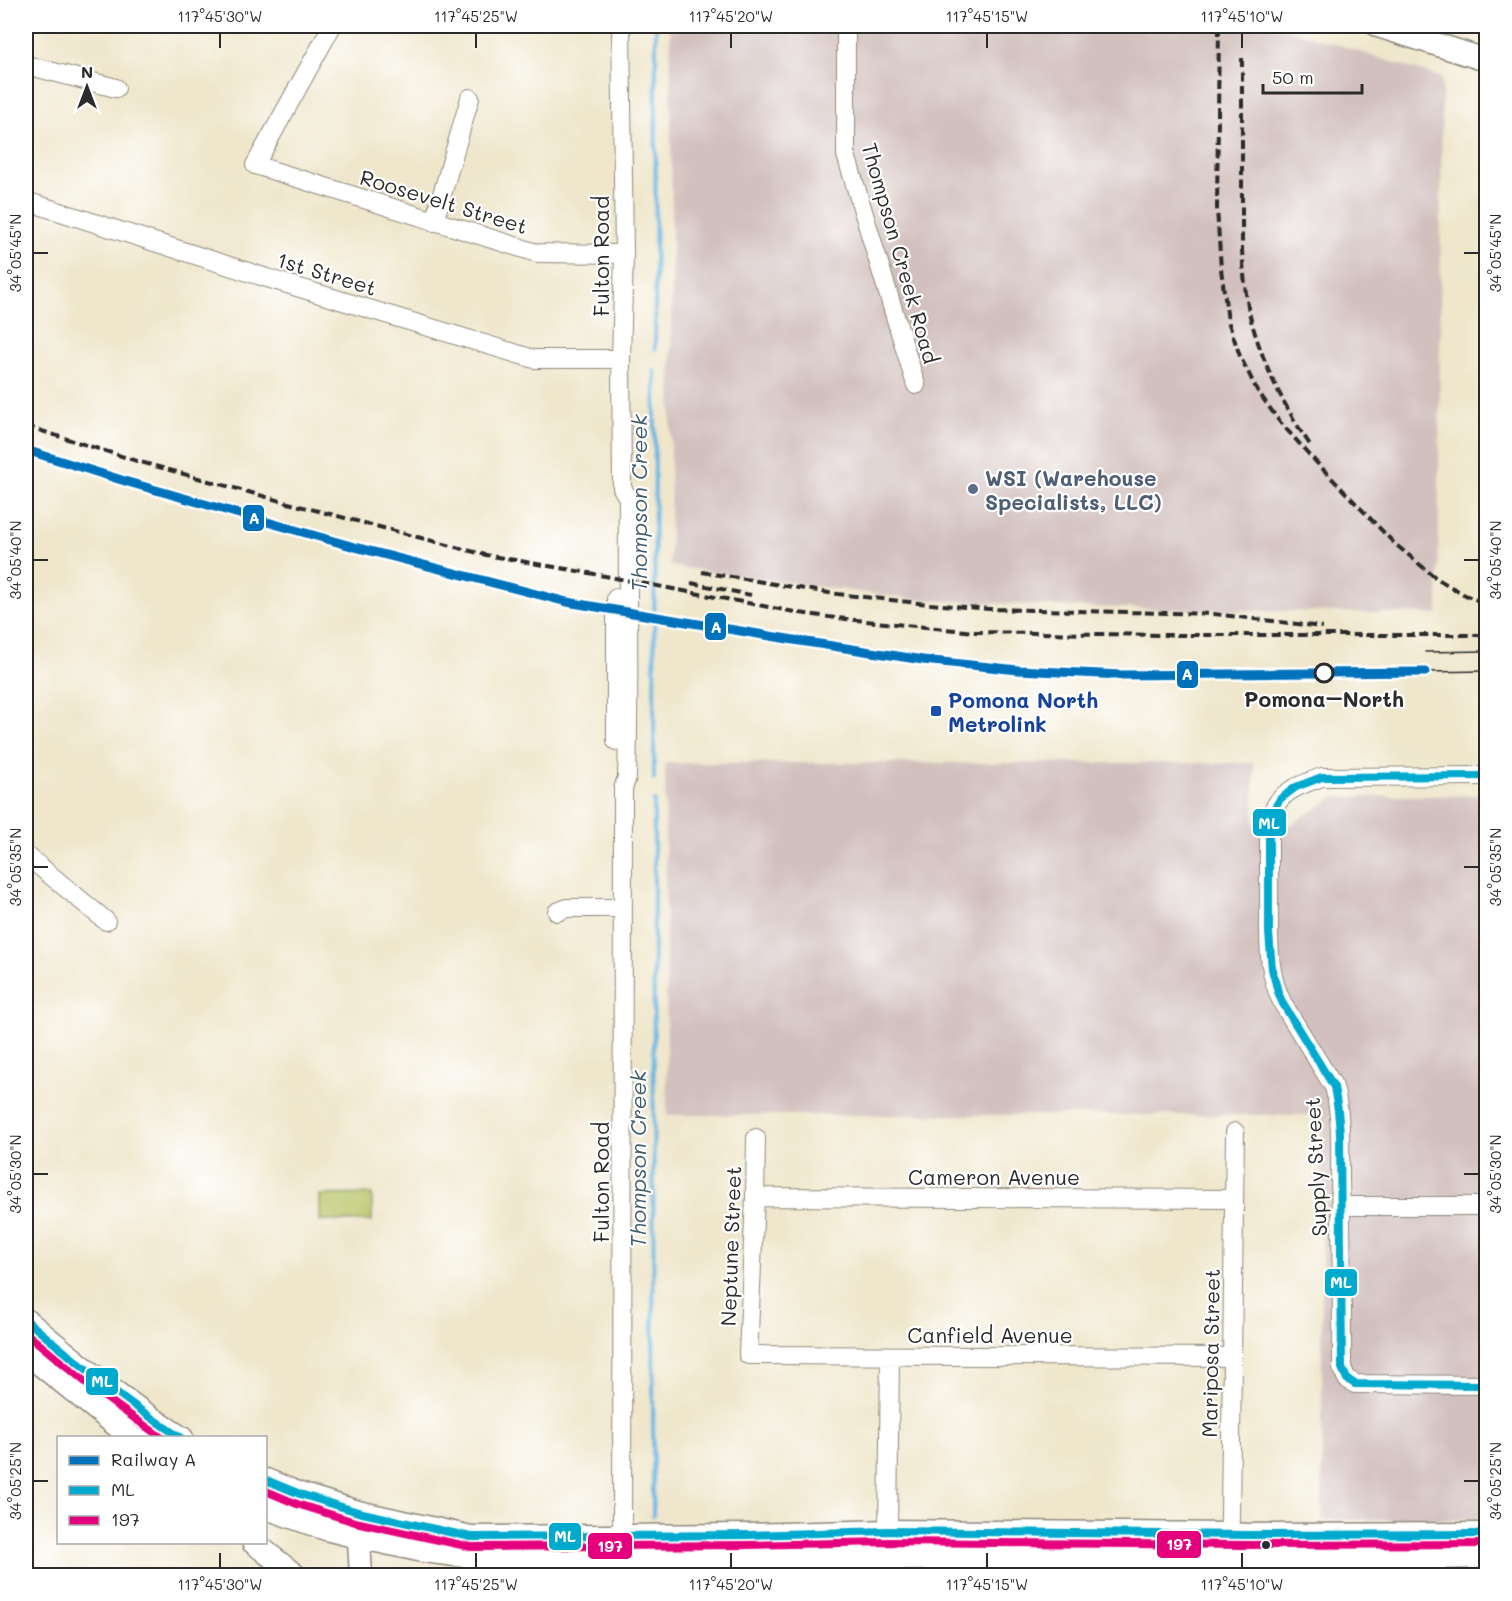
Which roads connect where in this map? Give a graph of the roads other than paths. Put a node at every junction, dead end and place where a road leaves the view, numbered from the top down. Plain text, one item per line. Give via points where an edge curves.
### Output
1 (332, 26) edge
2 (621, 26) edge
3 (846, 26) edge
4 (1378, 26) edge
5 (1486, 60) edge
6 (26, 65) edge
7 (116, 88) dead end
8 (470, 98) dead end
9 (26, 201) edge
10 (434, 222) junction
11 (624, 254) junction
12 (621, 359) junction
13 (916, 385) dead end
14 (1486, 776) edge
15 (26, 855) edge
16 (623, 908) junction
17 (557, 912) dead end
18 (106, 921) dead end
19 (1235, 1132) dead end
20 (756, 1137) dead end
21 (755, 1197) junction
22 (1234, 1199) junction
23 (1341, 1206) junction
24 (1486, 1206) edge
25 (26, 1320) edge
26 (26, 1353) edge
27 (748, 1356) joint
28 (890, 1356) junction
29 (1232, 1358) junction
30 (1486, 1385) edge
31 (151, 1430) edge
32 (131, 1436) edge
33 (178, 1436) edge
34 (267, 1480) edge
35 (267, 1508) edge
36 (358, 1512) junction
37 (888, 1532) junction
38 (1230, 1534) junction
39 (1486, 1534) edge
40 (622, 1535) junction
41 (358, 1537) junction
42 (256, 1544) edge
43 (1486, 1557) edge
44 (889, 1559) junction
45 (1228, 1567) edge
46 (749, 1568) edge
47 (622, 1569) edge
48 (296, 1575) edge
49 (361, 1575) edge

1 - 10 street, Roosevelt Street via 255,165
2 - 11 street, Fulton Road
3 - 13 street, Thompson Creek Road via 846,155
4 - 5 main road
6 - 7 street
8 - 10 street
9 - 12 street, 1st Street via 534,359
10 - 11 street, Roosevelt Street via 537,254
11 - 12 street, Fulton Road
12 - 16 street, Fulton Road via 622,488 628,498 630,698 627,777 623,789
14 - 23 street, Supply Street via 1322,777 1286,794 1276,804 1269,824 1270,967 1280,998 1334,1087 1339,1116
15 - 18 street
16 - 17 street via 567,908
16 - 40 street, Fulton Road
19 - 22 street, Mariposa Street
20 - 21 street, Neptune Street
21 - 22 street, Cameron Avenue
21 - 27 street, Neptune Street
22 - 29 street, Mariposa Street
23 - 24 street
23 - 30 street, Supply Street via 1342,1368 1347,1379 1355,1384
25 - 31 main road via 116,1394
26 - 32 main road
27 - 28 street, Canfield Avenue
28 - 29 street, Canfield Avenue
28 - 37 street
29 - 38 street, Mariposa Street
31 - 33 main road
34 - 36 main road
35 - 41 main road
36 - 40 main road via 471,1537
36 - 41 main road
37 - 38 main road
37 - 40 main road
37 - 44 street
38 - 39 main road
38 - 45 street, Mariposa Street
40 - 47 street, Fulton Road
41 - 47 main road via 423,1551
41 - 49 main road
42 - 48 main road
43 - 45 main road via 1257,1561
44 - 45 main road
44 - 46 main road
46 - 47 main road

